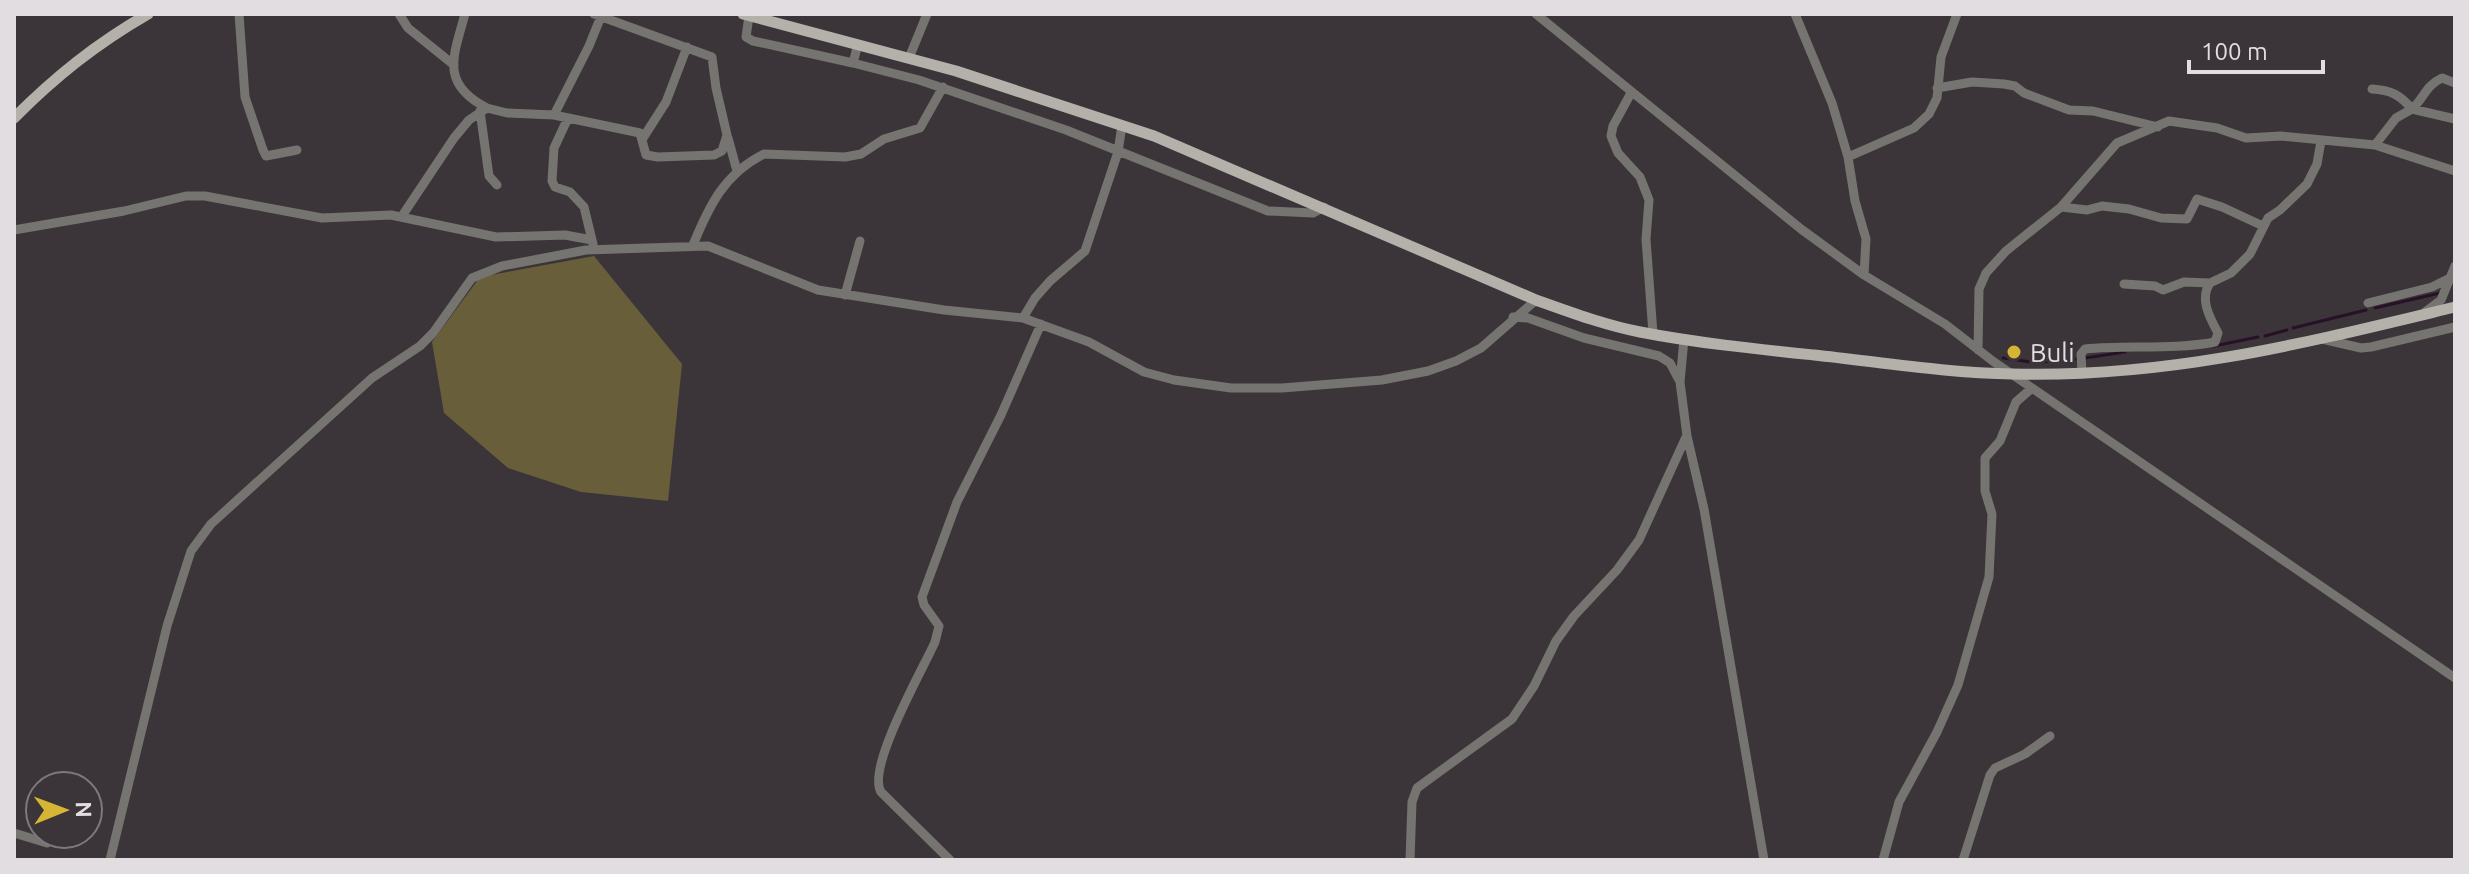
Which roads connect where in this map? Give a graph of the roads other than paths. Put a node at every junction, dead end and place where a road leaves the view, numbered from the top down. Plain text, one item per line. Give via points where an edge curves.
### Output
1 (148, 14) edge
2 (239, 14) edge
3 (399, 14) edge
4 (465, 14) edge
5 (927, 14) edge
6 (1536, 14) edge
7 (1795, 14) edge
8 (1957, 14) edge
9 (599, 15) edge
10 (746, 15) edge
11 (858, 44) junction
12 (687, 47) junction
13 (909, 58) junction
14 (853, 63) junction
15 (454, 65) junction
16 (2455, 83) edge
17 (943, 87) junction
18 (1937, 88) junction
19 (2372, 89) dead end
20 (1631, 93) junction
21 (2412, 109) junction
22 (483, 110) junction
23 (554, 115) junction
24 (14, 118) edge
25 (568, 118) junction
26 (2455, 119) edge
27 (1122, 125) junction
28 (2158, 127) junction
29 (727, 135) junction
30 (643, 138) junction
31 (2321, 141) junction
32 (2375, 145) junction
33 (297, 150) dead end
34 (1118, 152) junction
35 (1848, 157) junction
36 (737, 171) junction
37 (2455, 171) edge
38 (497, 185) dead end
39 (1324, 207) junction
40 (2061, 207) junction
41 (402, 216) junction
42 (2263, 226) junction
43 (14, 230) edge
44 (860, 241) dead end
45 (593, 245) junction
46 (693, 245) junction
47 (2455, 266) edge
48 (1864, 275) junction
49 (2448, 279) junction
50 (2210, 283) junction
51 (2124, 284) dead end
52 (845, 295) junction
53 (1536, 300) junction
54 (2368, 303) dead end
55 (2455, 307) edge
56 (2422, 315) junction
57 (1513, 317) junction
58 (1023, 318) junction
59 (1041, 324) junction
60 (2455, 327) edge
61 (1653, 334) junction
62 (1684, 339) junction
63 (2322, 339) junction
64 (1978, 350) junction
65 (2082, 373) junction
66 (2012, 374) junction
67 (1680, 382) junction
68 (2032, 388) junction
69 (1687, 436) junction
70 (2455, 678) edge
71 (2050, 736) dead end
72 (110, 860) edge
73 (950, 860) edge
74 (1410, 860) edge
75 (1764, 860) edge
76 (1883, 860) edge
77 (1963, 860) edge

1 - 24 main road via 78,59
2 - 33 street via 245,97 263,150 266,156
3 - 15 street via 408,28
4 - 15 street
5 - 13 street
6 - 20 street
7 - 35 street
8 - 18 street via 1941,57
9 - 12 street
9 - 23 street
10 - 11 main road
10 - 14 street via 746,37 753,41
11 - 13 main road
11 - 14 street
12 - 29 street via 712,57
12 - 30 street via 666,102
13 - 27 main road
14 - 17 street
15 - 22 street via 457,85
16 - 21 street via 2442,78 2430,84
17 - 34 street
17 - 36 street via 920,128 884,139 861,154 764,154
18 - 28 street via 2004,84 2069,110
18 - 35 street via 1934,107 1914,128
19 - 21 street via 2388,90
20 - 48 street
20 - 61 street via 1611,136 1618,153 1640,177 1649,200 1646,239
21 - 26 street
21 - 32 street via 2396,118
22 - 23 street
22 - 38 street via 489,176
22 - 41 street via 454,138
23 - 25 street
25 - 30 street via 640,133
25 - 45 street via 554,148 552,181 584,207
27 - 34 street
27 - 39 main road
28 - 31 street via 2169,121 2246,138
28 - 40 street via 2117,143
29 - 30 street via 722,151 714,155 658,157 646,155
29 - 36 street
31 - 32 street
31 - 42 street via 2307,184
32 - 37 street
34 - 39 street via 1268,211 1313,213
34 - 58 street via 1085,251 1050,281
35 - 48 street via 1866,239
36 - 46 street via 710,203
39 - 53 main road
40 - 42 street via 2102,206 2187,219 2197,199
40 - 64 street via 2006,251 1983,278
41 - 43 street via 322,218 186,196
41 - 45 street via 496,237 565,235
42 - 50 street via 2250,254 2225,278
44 - 52 street
45 - 46 street
45 - 72 street via 472,278 420,346 372,378 194,544 167,626
46 - 52 street
47 - 49 street
48 - 64 street
49 - 54 street
49 - 56 street via 2441,300
50 - 51 street via 2184,282 2163,290
50 - 65 street via 2207,312 2218,333 2215,342 2085,349
52 - 58 street
53 - 57 street
53 - 61 main road
55 - 56 main road
56 - 63 main road
57 - 59 street via 1481,348 1428,371 1382,380 1260,389 1144,372
57 - 67 street via 1659,356 1670,363
58 - 59 street
59 - 73 street via 953,513 922,597 939,626 935,642 880,761 881,792
60 - 63 street via 2361,348
61 - 62 main road
62 - 66 main road
62 - 67 street
63 - 65 main road via 2209,362
64 - 66 street
65 - 66 main road
66 - 68 street
67 - 69 street
68 - 70 street
68 - 76 street via 2014,405 2000,441 1985,458 1985,491 1992,514 1989,577 1958,685 1899,802
69 - 74 street via 1639,540 1556,641 1512,719 1417,788
69 - 75 street
71 - 77 street via 1990,775

